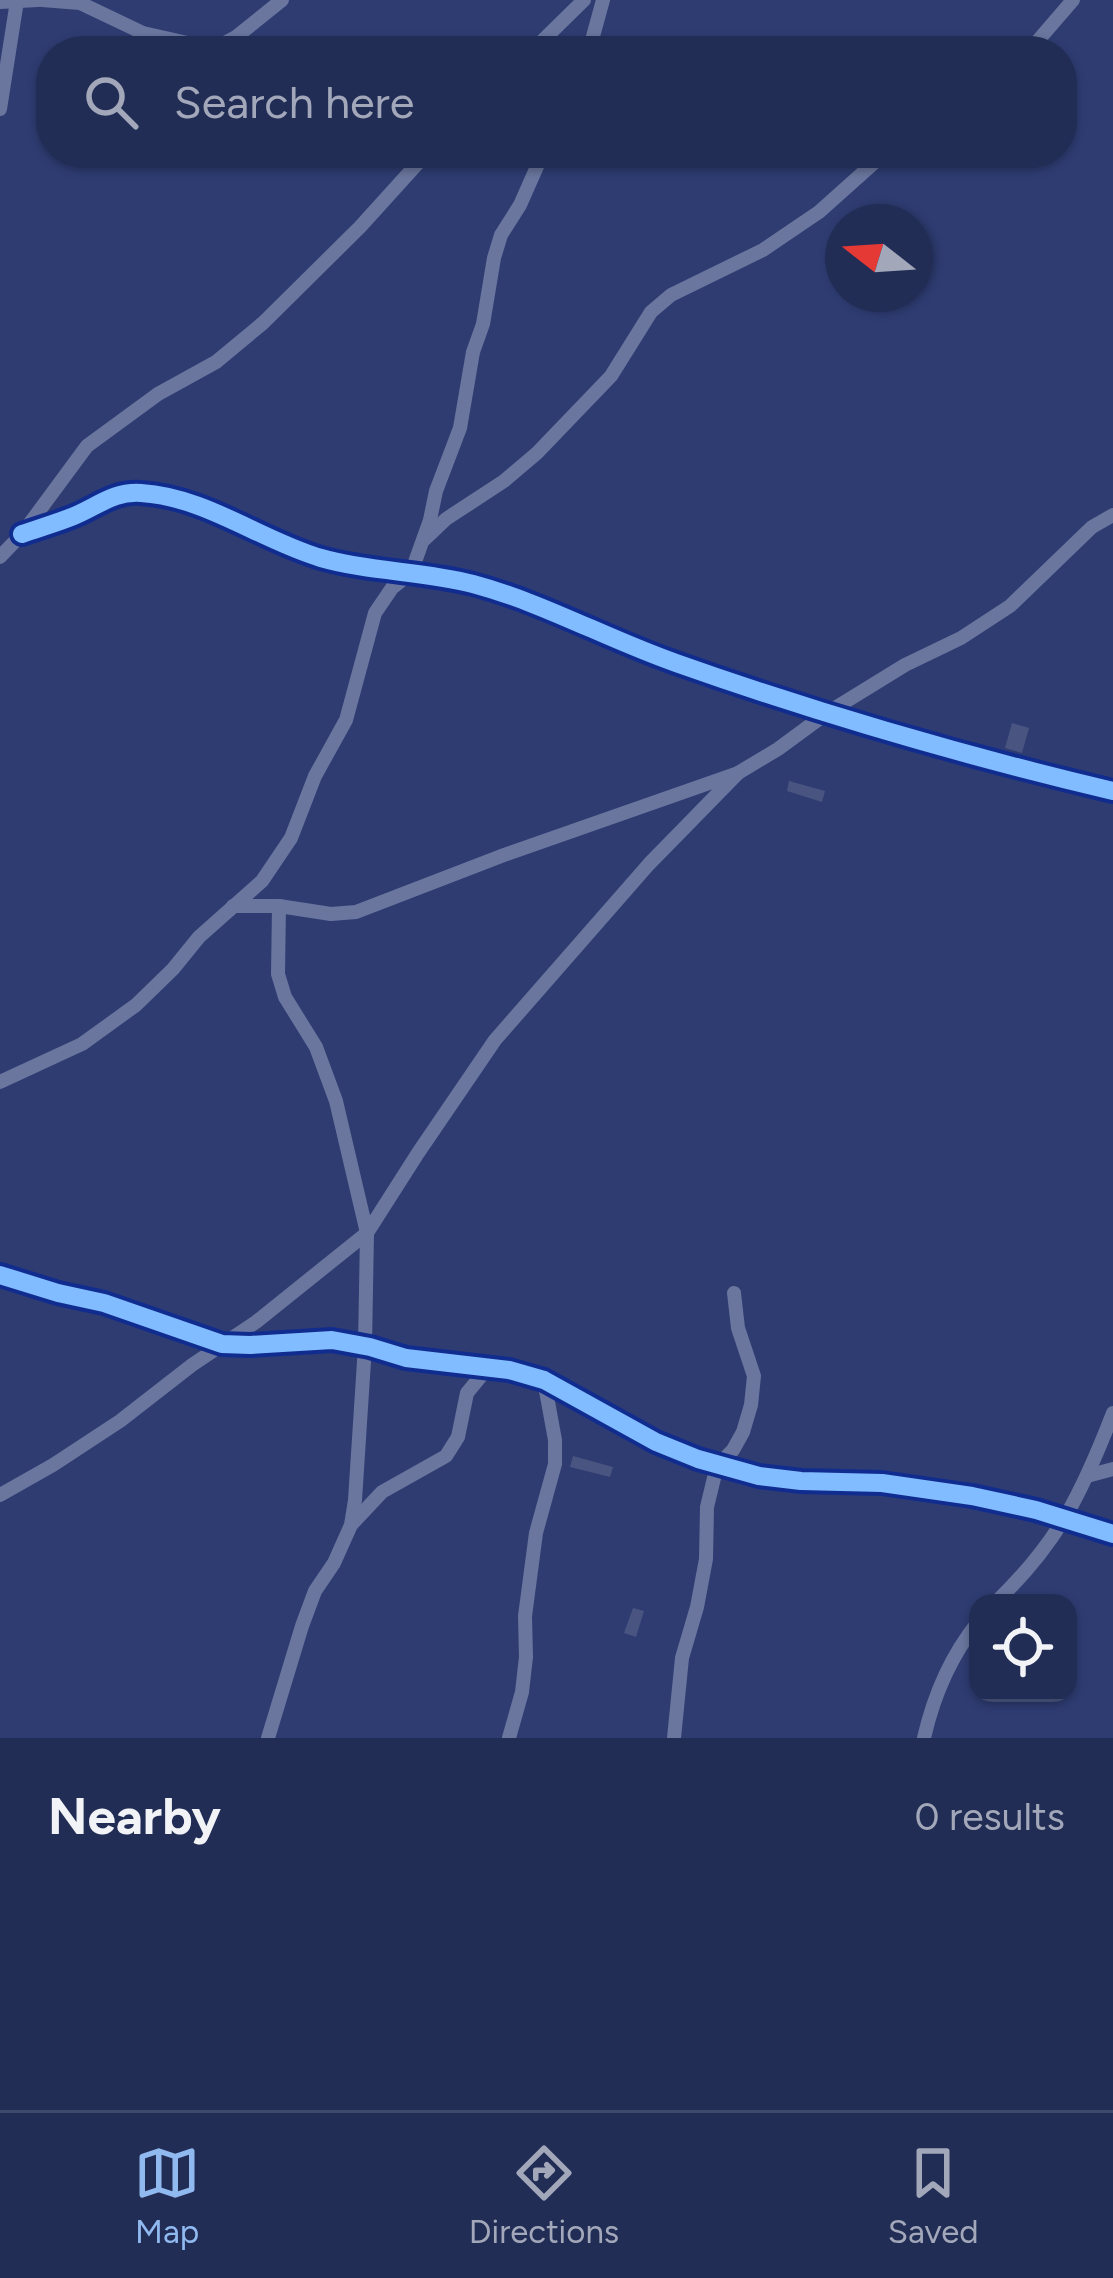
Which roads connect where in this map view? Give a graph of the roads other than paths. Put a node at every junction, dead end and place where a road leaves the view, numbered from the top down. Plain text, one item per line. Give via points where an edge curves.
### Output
1 (40, 0) edge
2 (282, 0) edge
3 (584, 0) edge
4 (603, 0) edge
5 (1073, 0) edge
6 (0, 2) edge
7 (16, 2) edge
8 (156, 36) edge
9 (237, 36) edge
10 (547, 36) edge
11 (593, 36) edge
12 (1042, 36) edge
13 (0, 109) edge
14 (413, 168) edge
15 (536, 168) edge
16 (868, 168) edge
17 (1113, 515) edge
18 (22, 534) junction
19 (419, 548) junction
20 (0, 557) edge
21 (411, 573) junction
22 (827, 712) junction
23 (738, 773) junction
24 (1113, 791) edge
25 (233, 906) junction
26 (279, 906) junction
27 (0, 1082) edge
28 (367, 1233) junction
29 (0, 1275) edge
30 (734, 1293) dead end
31 (221, 1344) junction
32 (365, 1346) junction
33 (490, 1366) junction
34 (544, 1380) junction
35 (1113, 1413) edge
36 (718, 1465) junction
37 (1113, 1469) edge
38 (1087, 1476) junction
39 (0, 1495) edge
40 (1066, 1519) junction
41 (351, 1525) junction
42 (1113, 1534) edge
43 (1004, 1594) edge
44 (969, 1633) edge
45 (268, 1738) edge
46 (509, 1738) edge
47 (674, 1738) edge
48 (924, 1738) edge

1 - 7 street
1 - 8 street via 80,3
2 - 9 street
3 - 10 street
4 - 11 street
5 - 12 street
6 - 7 street
7 - 13 street
14 - 18 street via 263,323 87,446
15 - 19 street via 501,235 460,428
16 - 19 street via 785,236 650,312 587,402 516,472 446,519
17 - 22 street via 1010,606
18 - 20 street
18 - 21 street via 110,497 145,493 318,557
19 - 21 street
21 - 22 street via 544,607 621,643
21 - 25 street via 375,613 346,719 291,838
22 - 23 street
22 - 24 street
23 - 26 street via 356,912
23 - 28 street via 495,1040
25 - 26 street
25 - 27 street via 107,1028
26 - 28 street via 278,974 336,1101
28 - 31 street
28 - 32 street
29 - 31 street
30 - 36 street via 754,1376 752,1405
31 - 32 street
31 - 39 street via 120,1421
32 - 33 street
32 - 41 street
33 - 34 street
33 - 41 street via 466,1394 446,1456 382,1492
34 - 36 street via 656,1442
34 - 46 street via 555,1464 536,1533 522,1692
35 - 38 street
36 - 40 street via 972,1496
36 - 47 street
37 - 38 street
38 - 40 street
40 - 42 street
40 - 43 street
41 - 45 street via 315,1591
44 - 48 street via 943,1676

